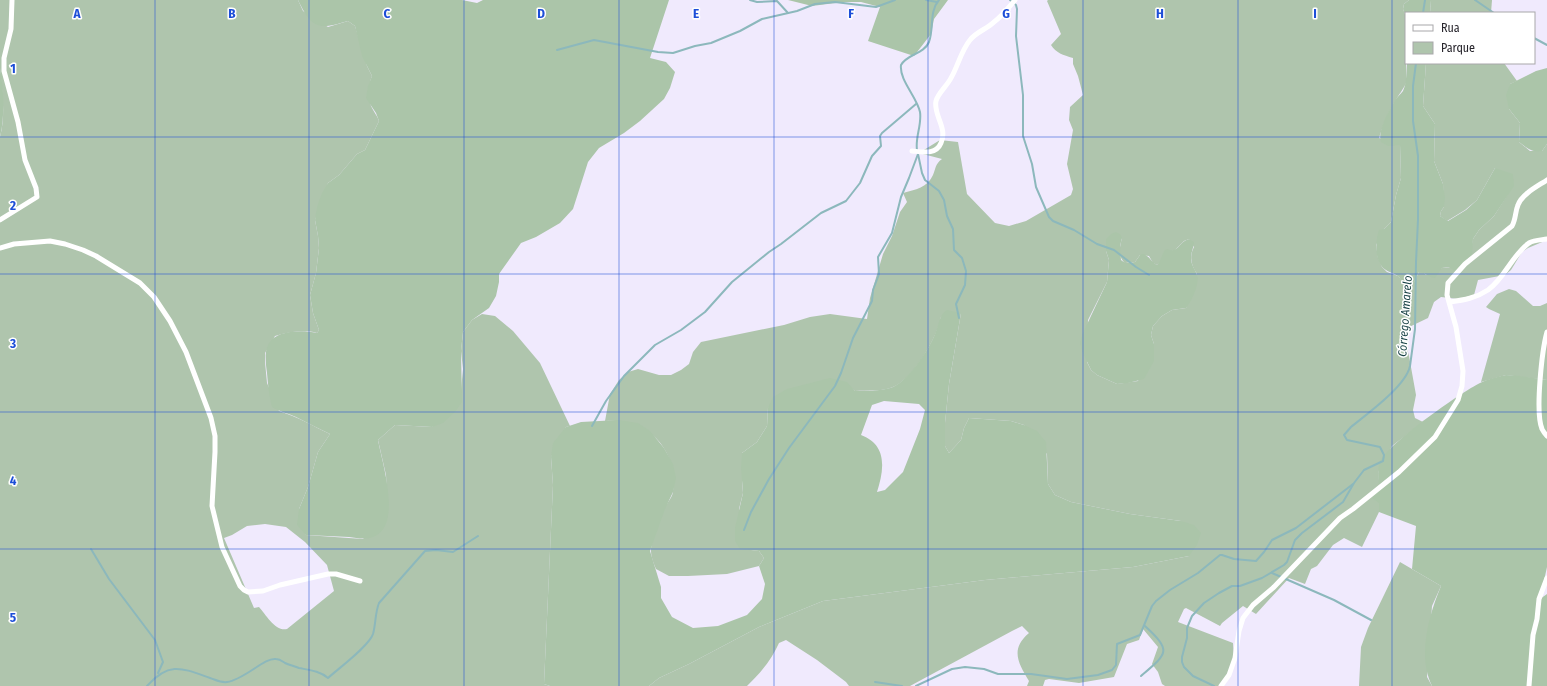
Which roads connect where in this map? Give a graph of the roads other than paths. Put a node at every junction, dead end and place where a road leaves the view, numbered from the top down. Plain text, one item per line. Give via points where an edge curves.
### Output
1 (12, 0) edge
2 (1016, 0) edge
3 (912, 151) dead end
4 (1547, 180) edge
5 (0, 220) edge
6 (1547, 239) edge
7 (0, 248) edge
8 (1450, 302) junction
9 (1547, 332) edge
10 (1547, 436) edge
11 (1547, 578) edge
12 (360, 581) dead end
13 (1221, 686) edge
14 (1529, 686) edge

1 - 5 street via 11,29 4,58 4,71 25,160 37,197
2 - 3 street via 994,23 970,39 952,77 939,96 936,110 944,134 942,142 937,149 929,153
4 - 8 street via 1521,200 1512,226 1452,277 1447,289
6 - 8 street via 1530,243 1489,289 1473,298
7 - 12 street via 14,244 50,241 83,250 129,275 154,297 186,352 211,418 216,452 212,492 214,518 222,547 237,582 244,590 263,591 280,584 328,574
8 - 13 street via 1463,371 1458,400 1434,437 1399,472 1340,518 1274,587 1252,605 1243,618 1235,658 1229,675
9 - 10 street via 1540,377 1541,428
11 - 14 street via 1539,599

